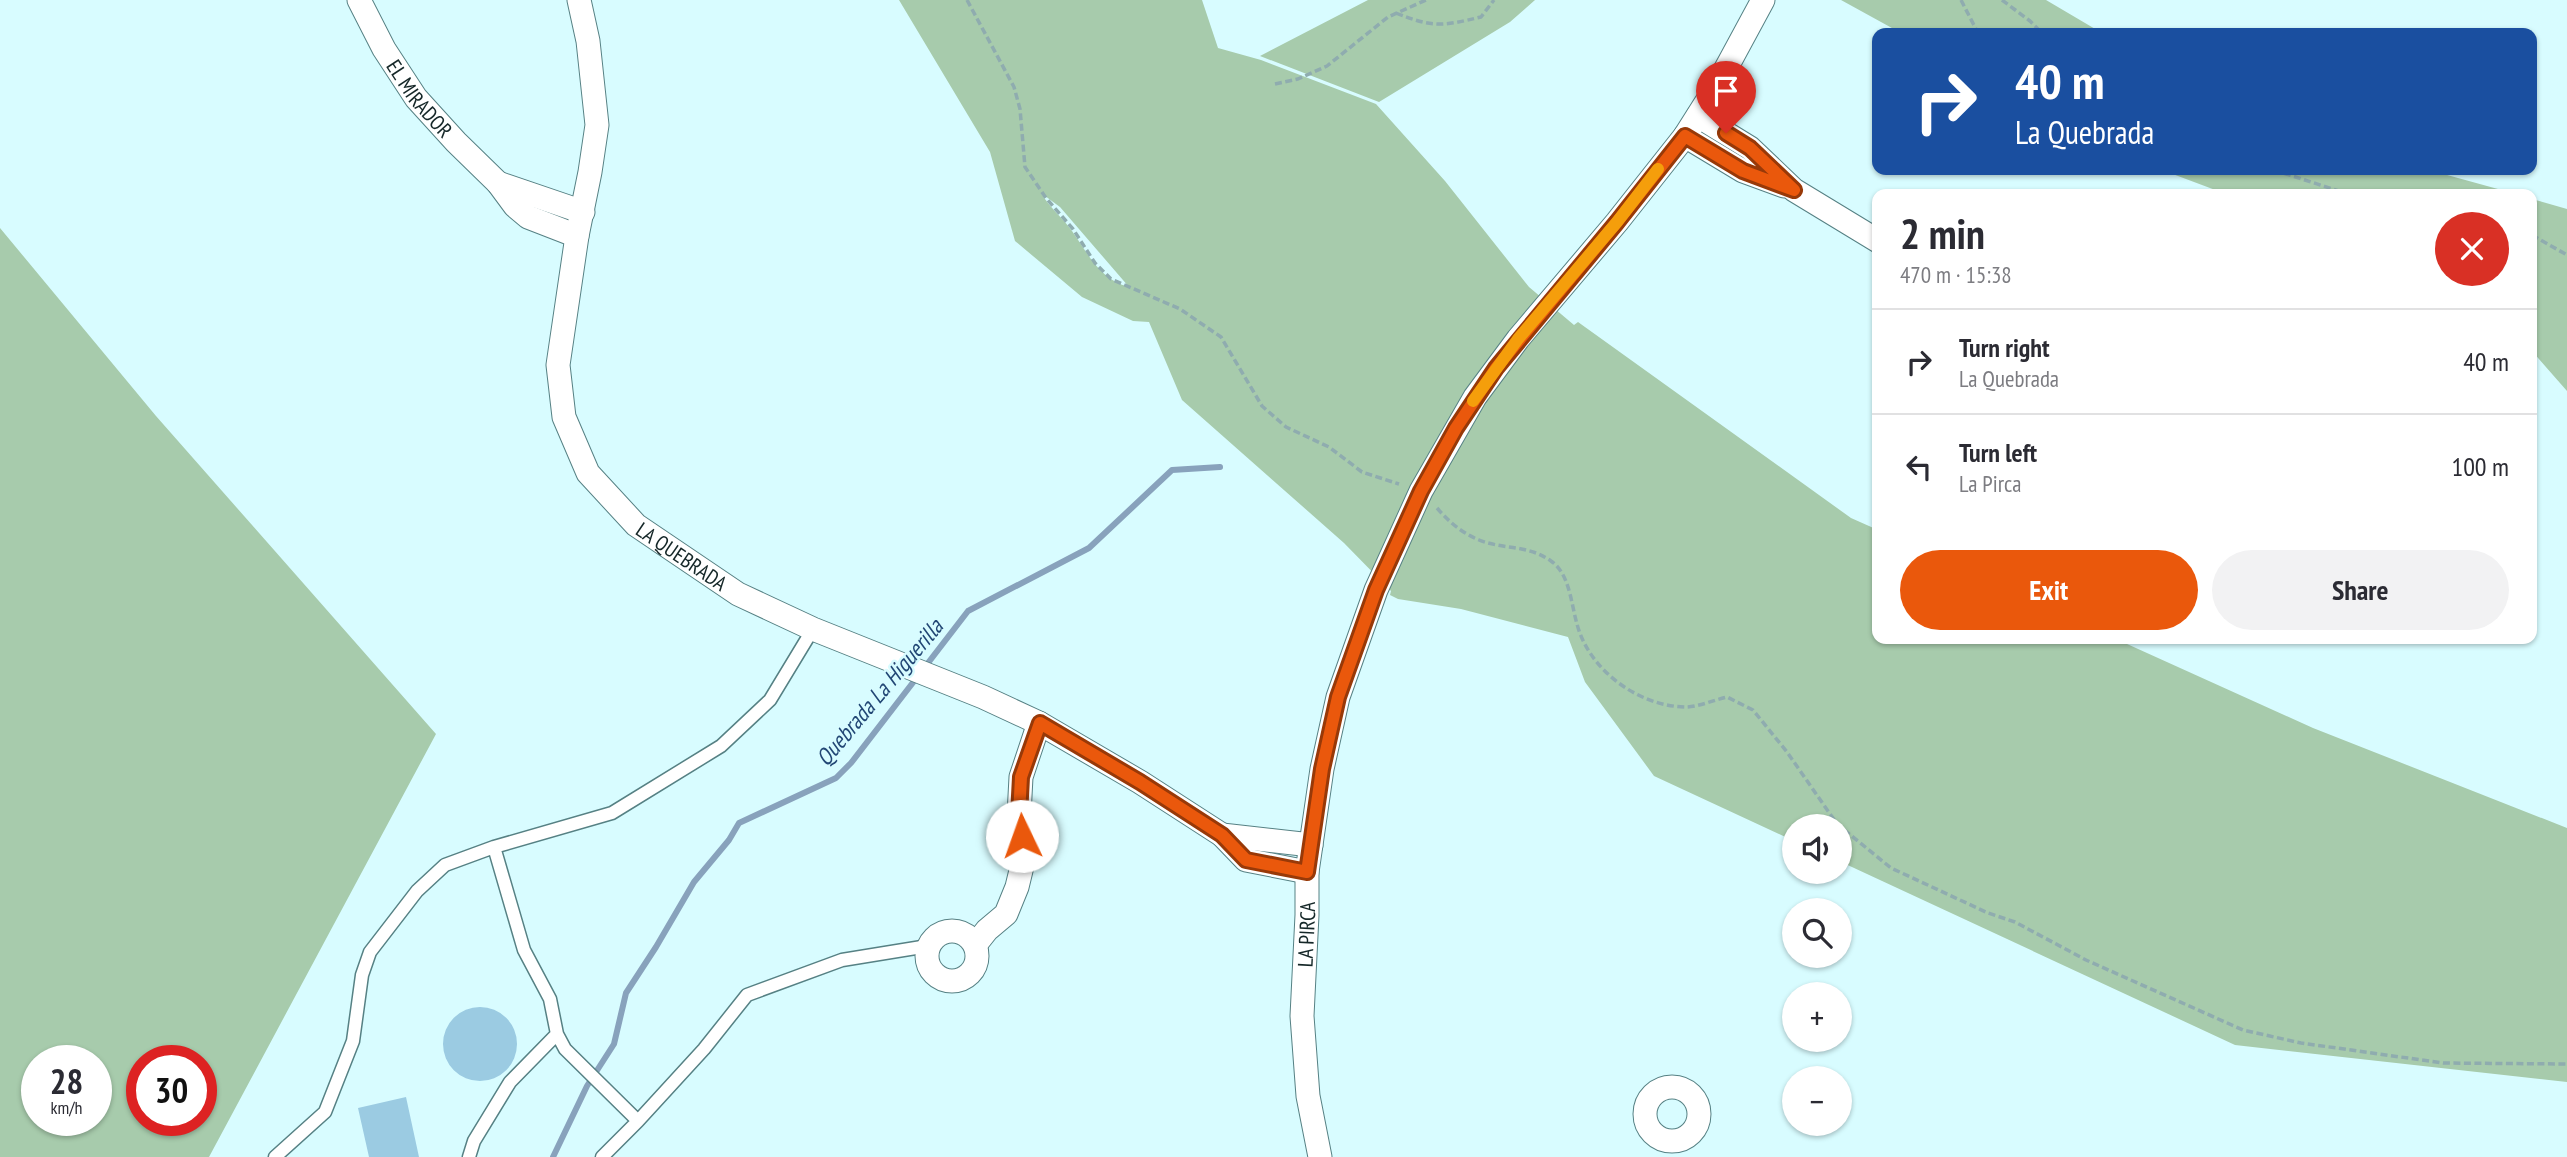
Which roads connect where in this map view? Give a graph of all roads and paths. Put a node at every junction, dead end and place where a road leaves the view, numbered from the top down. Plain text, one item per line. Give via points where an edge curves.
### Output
1 (359, 0) edge
2 (579, 0) edge
3 (967, 0) edge
4 (1426, 0) edge
5 (1494, 0) edge
6 (1763, 0) edge
7 (1961, 0) edge
8 (2002, 0) edge
9 (1396, 13) junction
10 (1975, 28) edge
11 (2037, 28) edge
12 (1275, 84) dead end
13 (1698, 116) junction
14 (1685, 136) junction
15 (2289, 175) edge
16 (498, 183) junction
17 (2333, 189) edge
18 (1794, 190) junction
19 (583, 212) junction
20 (577, 236) junction
21 (1872, 237) edge
22 (2537, 238) edge
23 (2567, 255) edge
24 (1421, 491) junction
25 (813, 629) junction
26 (1040, 723) junction
27 (1222, 835) junction
28 (1311, 845) junction
29 (495, 847) junction
30 (1307, 872) junction
31 (975, 945) junction
32 (928, 946) junction
33 (557, 1034) junction
34 (2567, 1064) edge
35 (638, 1121) junction
36 (275, 1157) edge
37 (469, 1157) edge
38 (602, 1157) edge
39 (1320, 1157) edge

1 - 16 street, EL MIRADOR via 416,98
2 - 19 street, LA QUEBRADA via 597,125
3 - 24 path via 1014,87 1025,167 1095,263 1111,279 1180,309 1222,337 1262,406 1286,427 1329,447 1362,472
4 - 9 path
5 - 9 path via 1481,17 1450,25 1423,24
6 - 13 street, LA PIRCA
7 - 10 path
8 - 11 path
9 - 12 path via 1327,66
13 - 14 street, LA PIRCA
13 - 18 street via 1750,148
14 - 18 street via 1743,171
14 - 24 street, LA PIRCA via 1496,368
15 - 17 path
16 - 19 street, EL MIRADOR
16 - 20 street, EL MIRADOR via 528,216
18 - 21 street
19 - 20 street, LA QUEBRADA
20 - 25 street, LA QUEBRADA via 558,365 564,417 588,473 636,525 738,594
22 - 23 path
24 - 28 street, LA PIRCA via 1376,590 1338,697
24 - 34 path via 1453,526 1481,541 1526,548 1553,562 1571,597 1589,652 1629,689 1648,701 1670,706 1688,707 1727,697 1753,710 1836,824 1891,868 2243,1030 2442,1063
25 - 26 street, LA QUEBRADA
25 - 29 lane via 770,700 721,746 612,813
26 - 27 street, LA QUEBRADA
26 - 31 street via 1021,777 1024,858 1017,887 1006,914
27 - 28 street, LA QUEBRADA
27 - 30 street, LA QUEBRADA via 1246,860
28 - 30 street, LA PIRCA
29 - 33 lane via 524,950 550,999
29 - 36 lane via 444,865 417,891 370,952 362,975 353,1041 325,1112
30 - 39 street, LA PIRCA via 1301,1016 1308,1096
31 - 32 street via 967,935 950,931
31 - 32 street via 971,974 950,982 930,971
32 - 35 lane via 842,960 747,995
33 - 35 lane via 565,1049
33 - 37 lane via 510,1082
35 - 38 lane

